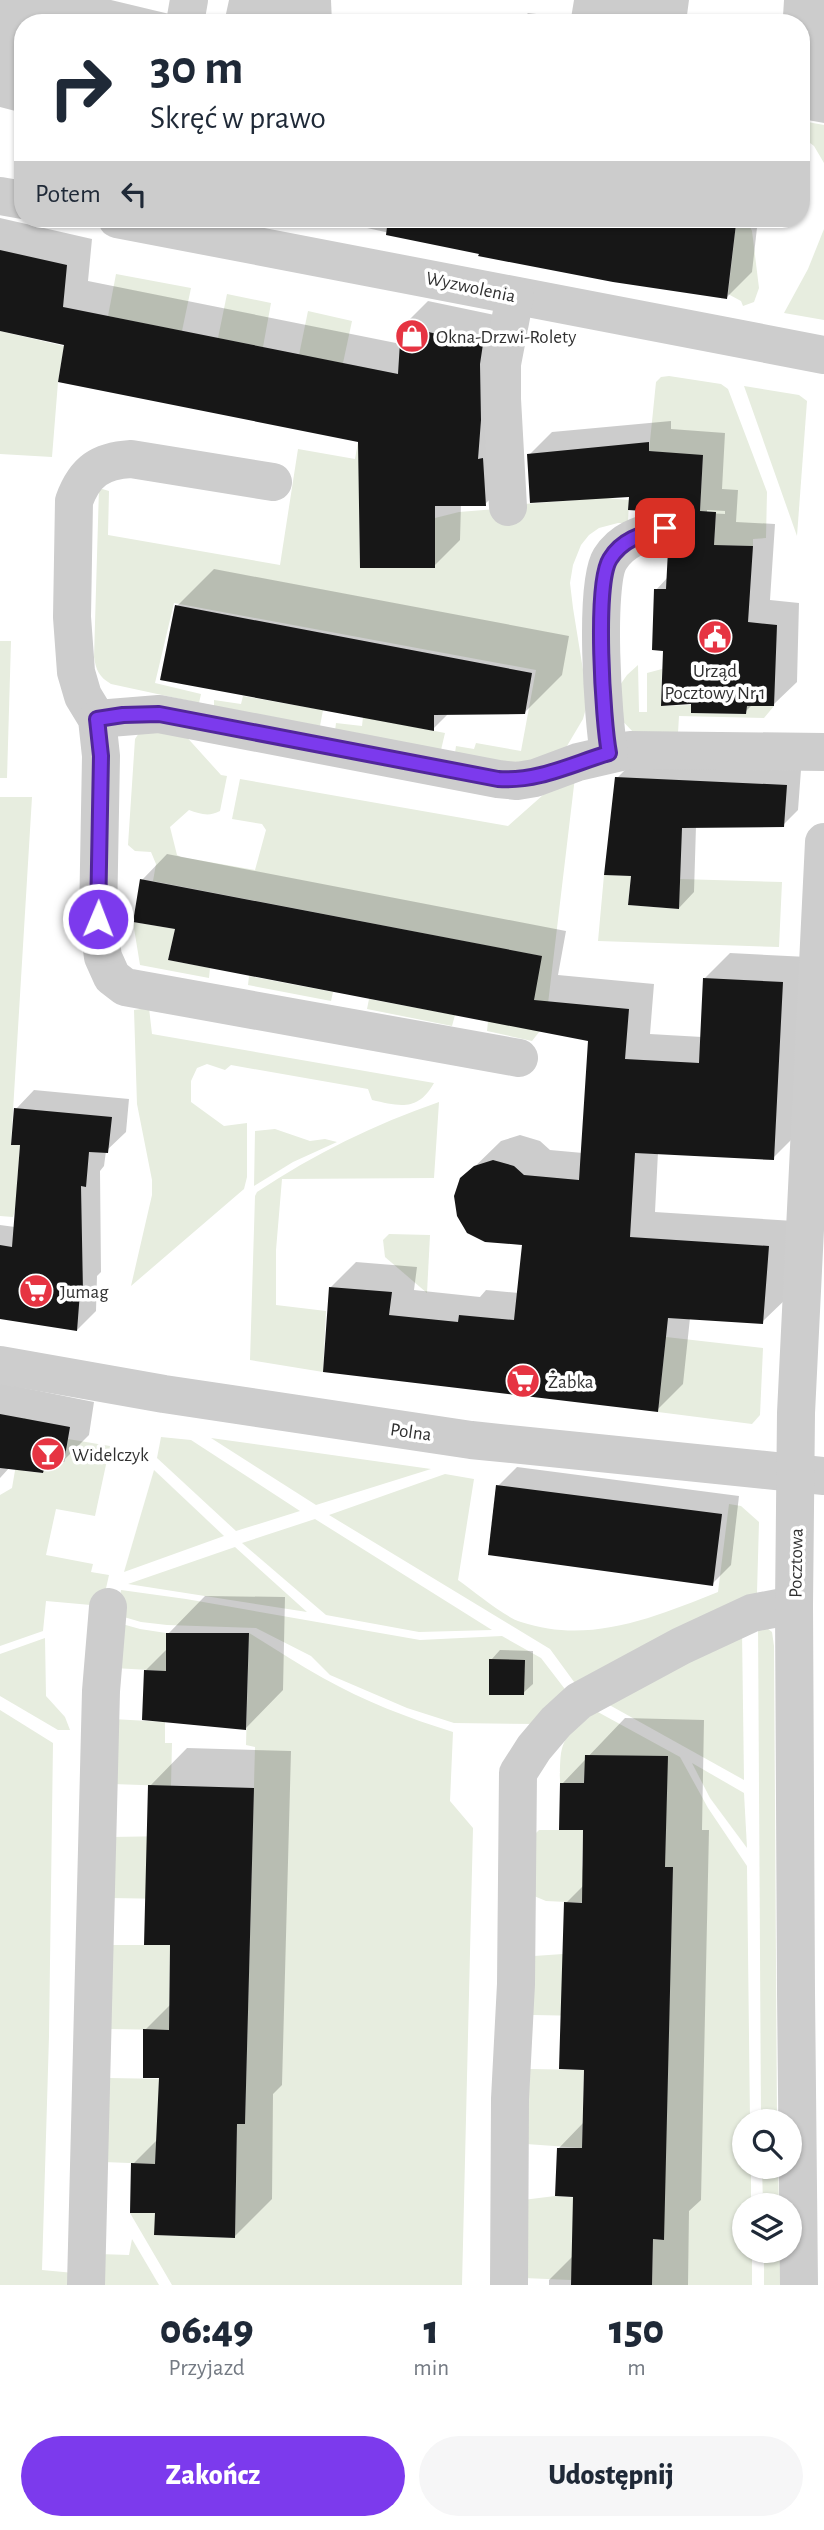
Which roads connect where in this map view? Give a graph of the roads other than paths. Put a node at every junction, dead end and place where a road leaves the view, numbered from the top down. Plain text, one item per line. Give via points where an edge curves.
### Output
1 (176, 228) edge
2 (515, 296) junction
3 (824, 355) edge
4 (273, 482) dead end
5 (508, 508) dead end
6 (665, 528) dead end
7 (97, 719) junction
8 (824, 752) edge
9 (609, 753) junction
10 (824, 842) edge
11 (519, 1058) dead end
12 (817, 1146) edge
13 (0, 1364) edge
14 (810, 1475) edge
15 (794, 1605) junction
16 (108, 1607) dead end
17 (810, 1990) edge
18 (86, 2285) edge
19 (509, 2285) edge
20 (799, 2285) edge

1 - 2 street, Wyzwolenia
2 - 3 street, Wyzwolenia
2 - 5 street via 502,363
4 - 7 street via 131,459 111,460 80,484 74,500 72,617 76,672
6 - 9 street via 635,536 620,546 608,561 603,580 602,699
7 - 9 street via 159,714 517,781
7 - 11 street via 101,756 98,919 103,957 112,977 125,987
8 - 9 street via 655,749
10 - 12 street, Pocztowa
12 - 14 street, Pocztowa via 796,1413
13 - 14 street, Polna via 163,1394 471,1440
14 - 15 street, Pocztowa
15 - 17 street, Pocztowa
15 - 19 street via 752,1613 579,1701 541,1739 518,1773
16 - 18 street via 101,1691
17 - 20 street, Pocztowa

